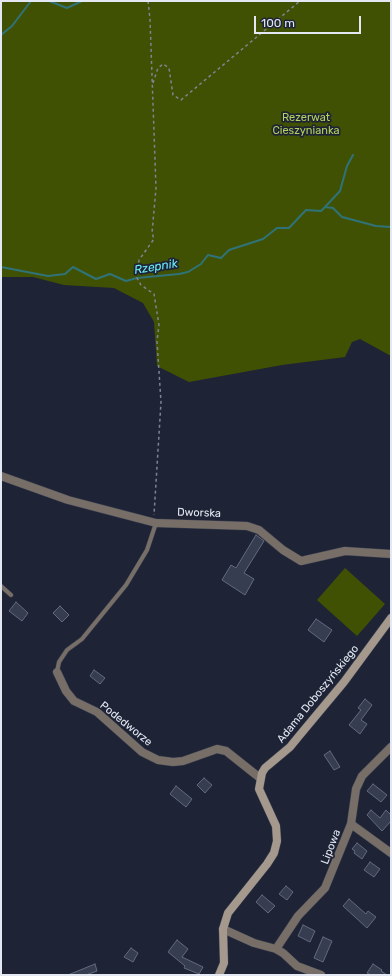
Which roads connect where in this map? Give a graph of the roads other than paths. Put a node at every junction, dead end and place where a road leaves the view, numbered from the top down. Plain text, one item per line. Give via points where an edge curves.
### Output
1 (1, 476) edge
2 (155, 522) junction
3 (391, 554) edge
4 (1, 586) edge
5 (12, 595) dead end
6 (391, 618) edge
7 (57, 672) joint
8 (391, 747) edge
9 (260, 778) junction
10 (351, 824) junction
11 (391, 853) edge
12 (224, 929) junction
13 (276, 949) junction
14 (219, 975) edge
15 (321, 975) edge

1 - 2 street, Dworska via 68,500
2 - 3 street, Dworska via 247,526 259,530 301,561 345,551
2 - 7 lane via 147,550 126,585 82,639 67,650 59,662
4 - 5 lane
6 - 9 street, Adama Doboszyńskiego via 344,682 290,747 265,768
7 - 9 street, Podedworze via 66,692 74,701 97,712 142,752 158,760 173,762 217,750 226,751
8 - 10 street, Lipowa via 362,776 356,790
9 - 12 street via 259,789 276,826 277,841 268,864 232,906 225,920
10 - 11 street
10 - 13 street, Lipowa via 326,888 298,916
12 - 13 street via 249,941
12 - 14 street via 224,963
13 - 15 street via 297,966

